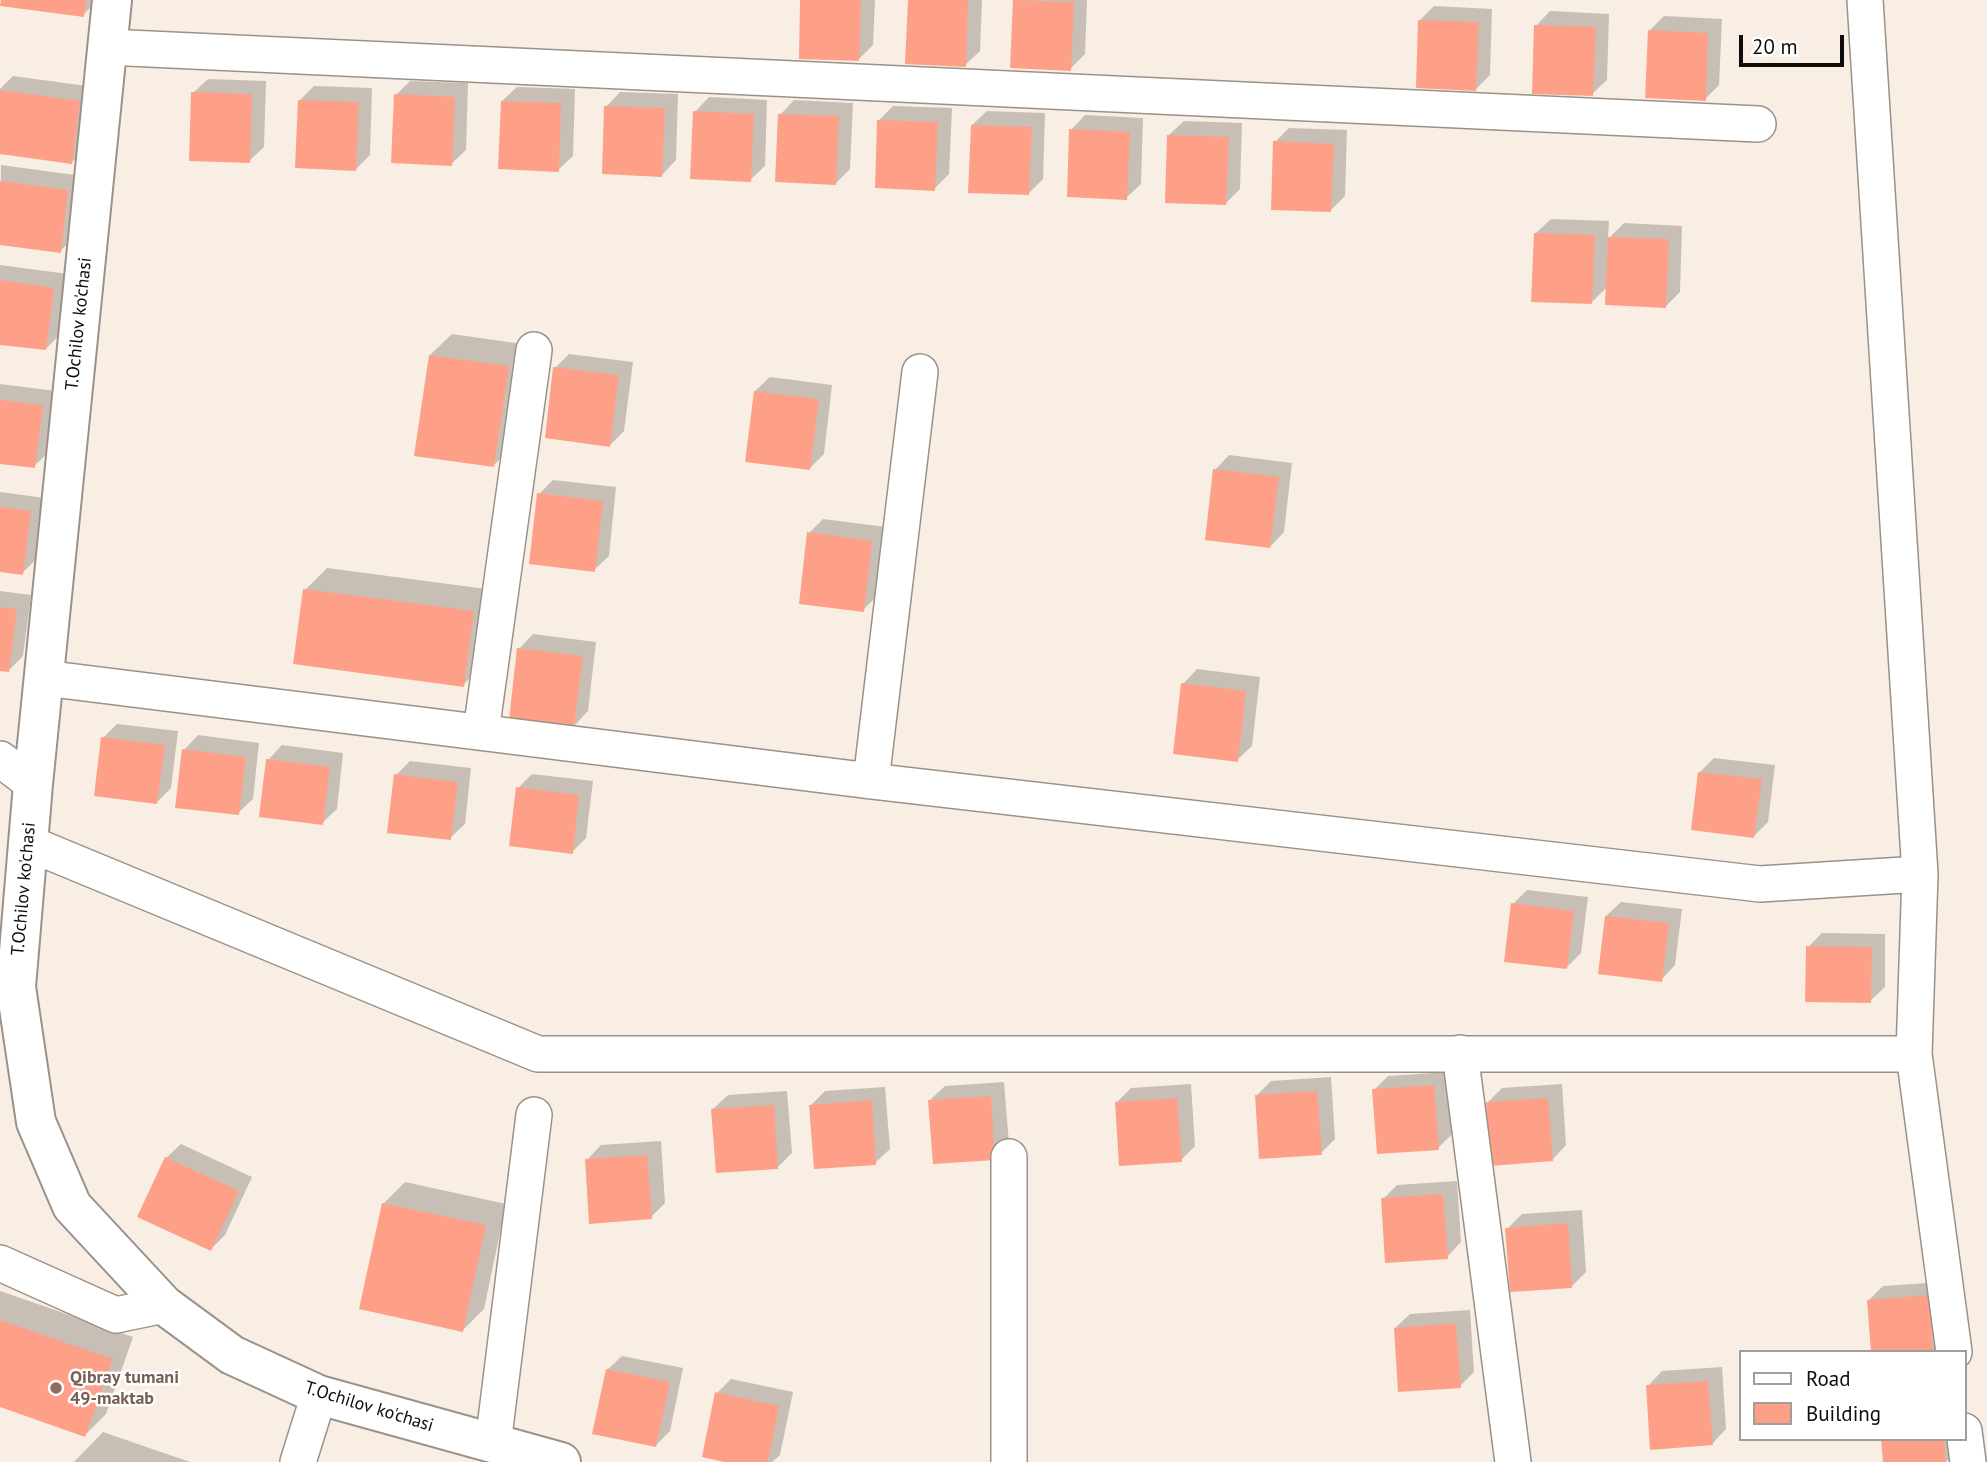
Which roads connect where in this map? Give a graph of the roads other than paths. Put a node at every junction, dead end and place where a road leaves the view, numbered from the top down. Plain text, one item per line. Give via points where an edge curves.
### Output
1 (112, 0) edge
2 (1865, 0) edge
3 (107, 47) junction
4 (1758, 124) dead end
5 (534, 350) dead end
6 (920, 372) dead end
7 (44, 678) junction
8 (481, 732) junction
9 (0, 759) edge
10 (871, 781) junction
11 (33, 784) junction
12 (28, 843) junction
13 (1920, 874) junction
14 (1460, 1053) junction
15 (1914, 1054) junction
16 (534, 1115) dead end
17 (1009, 1157) dead end
18 (0, 1263) edge
19 (164, 1305) junction
20 (1954, 1350) edge
21 (319, 1395) junction
22 (1965, 1441) edge
23 (493, 1444) junction
24 (298, 1462) edge
25 (561, 1462) edge
26 (1009, 1462) edge
27 (1513, 1462) edge
28 (1968, 1462) edge

1 - 3 main road, T.Ochilov ko'chasi
2 - 13 street
3 - 4 street
3 - 7 main road, T.Ochilov ko'chasi
5 - 8 street
6 - 10 street
7 - 8 street
7 - 11 main road, T.Ochilov ko'chasi
8 - 10 street
9 - 11 street
10 - 13 street via 1760,884
11 - 12 main road, T.Ochilov ko'chasi
12 - 14 street via 538,1055
12 - 19 main road, T.Ochilov ko'chasi via 16,987 36,1122 72,1206
13 - 15 street
14 - 15 street
14 - 27 street
15 - 20 street
16 - 23 street
17 - 26 street
18 - 19 street via 116,1315
19 - 21 main road, T.Ochilov ko'chasi via 232,1355
21 - 23 main road, T.Ochilov ko'chasi
21 - 24 street
22 - 28 street
23 - 25 main road, T.Ochilov ko'chasi

